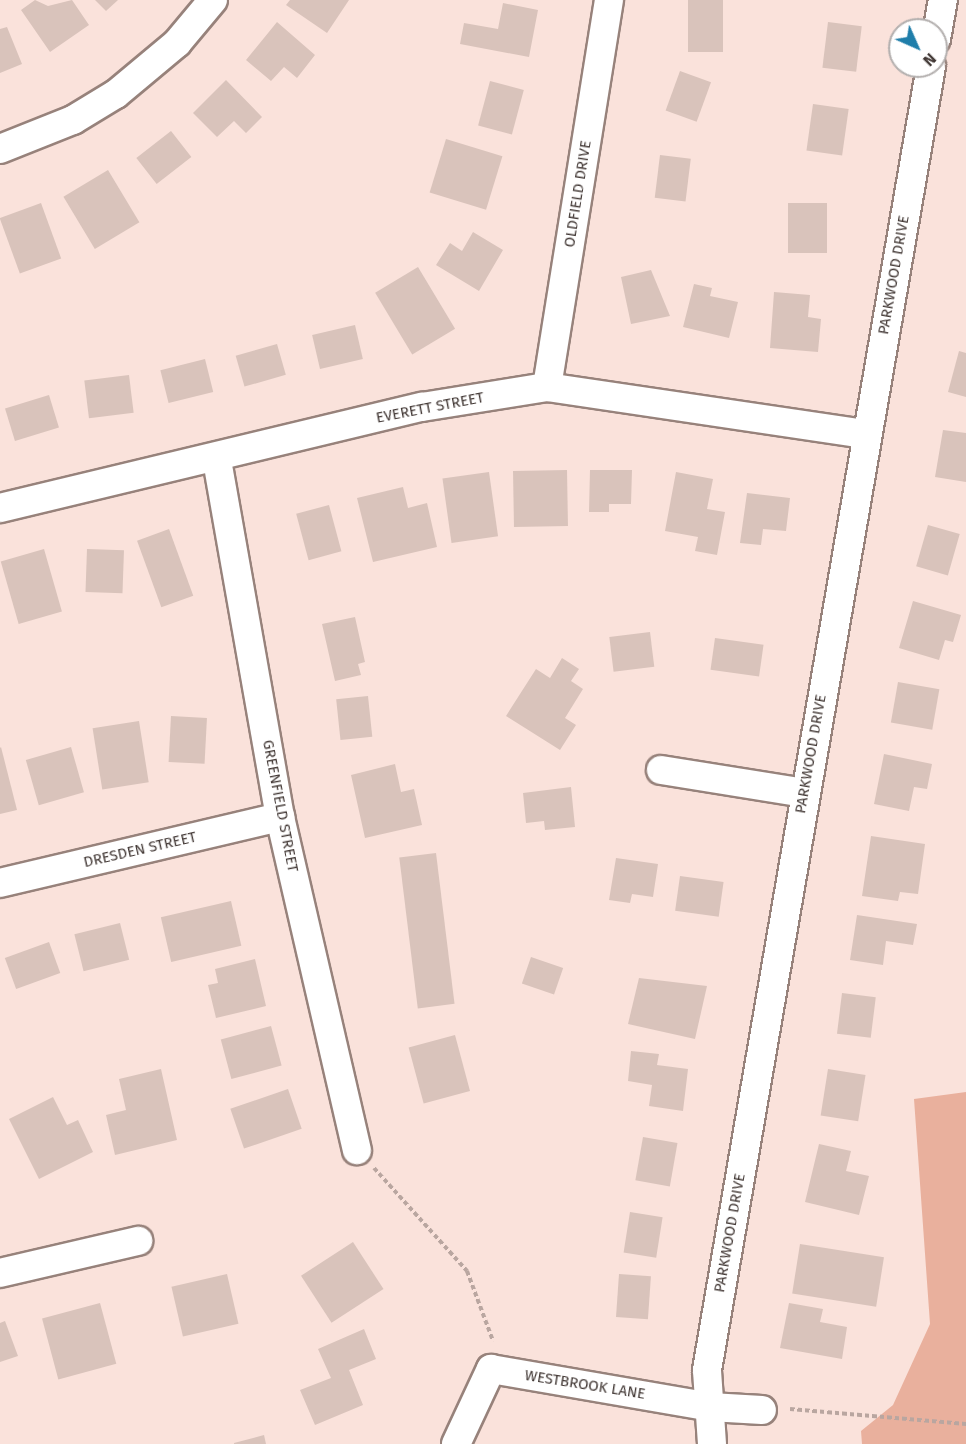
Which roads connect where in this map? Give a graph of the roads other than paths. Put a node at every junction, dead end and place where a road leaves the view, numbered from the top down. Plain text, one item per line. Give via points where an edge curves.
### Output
1 (213, 0) edge
2 (609, 0) edge
3 (943, 0) edge
4 (940, 18) edge
5 (929, 78) edge
6 (0, 149) edge
7 (547, 387) junction
8 (866, 434) junction
9 (217, 460) junction
10 (0, 508) edge
11 (661, 770) dead end
12 (804, 793) junction
13 (280, 817) junction
14 (0, 883) edge
15 (357, 1150) road end
16 (138, 1241) dead end
17 (0, 1273) edge
18 (710, 1407) junction
19 (762, 1410) road end
20 (456, 1444) edge
21 (712, 1444) edge

1 - 6 street via 177,43 116,94 73,120
2 - 7 street, OLDFIELD DRIVE
3 - 4 street
5 - 8 street, PARKWOOD DRIVE
7 - 8 street, EVERETT STREET
7 - 9 street, EVERETT STREET via 422,407
8 - 12 street, PARKWOOD DRIVE
9 - 10 street, EVERETT STREET
9 - 13 street, GREENFIELD STREET
11 - 12 street
12 - 18 street, PARKWOOD DRIVE via 707,1370
13 - 14 street, DRESDEN STREET
13 - 15 street, GREENFIELD STREET
16 - 17 street
18 - 19 street, WESTBROOK LANE
18 - 20 street, WESTBROOK LANE via 491,1369
18 - 21 street, PARKWOOD DRIVE

